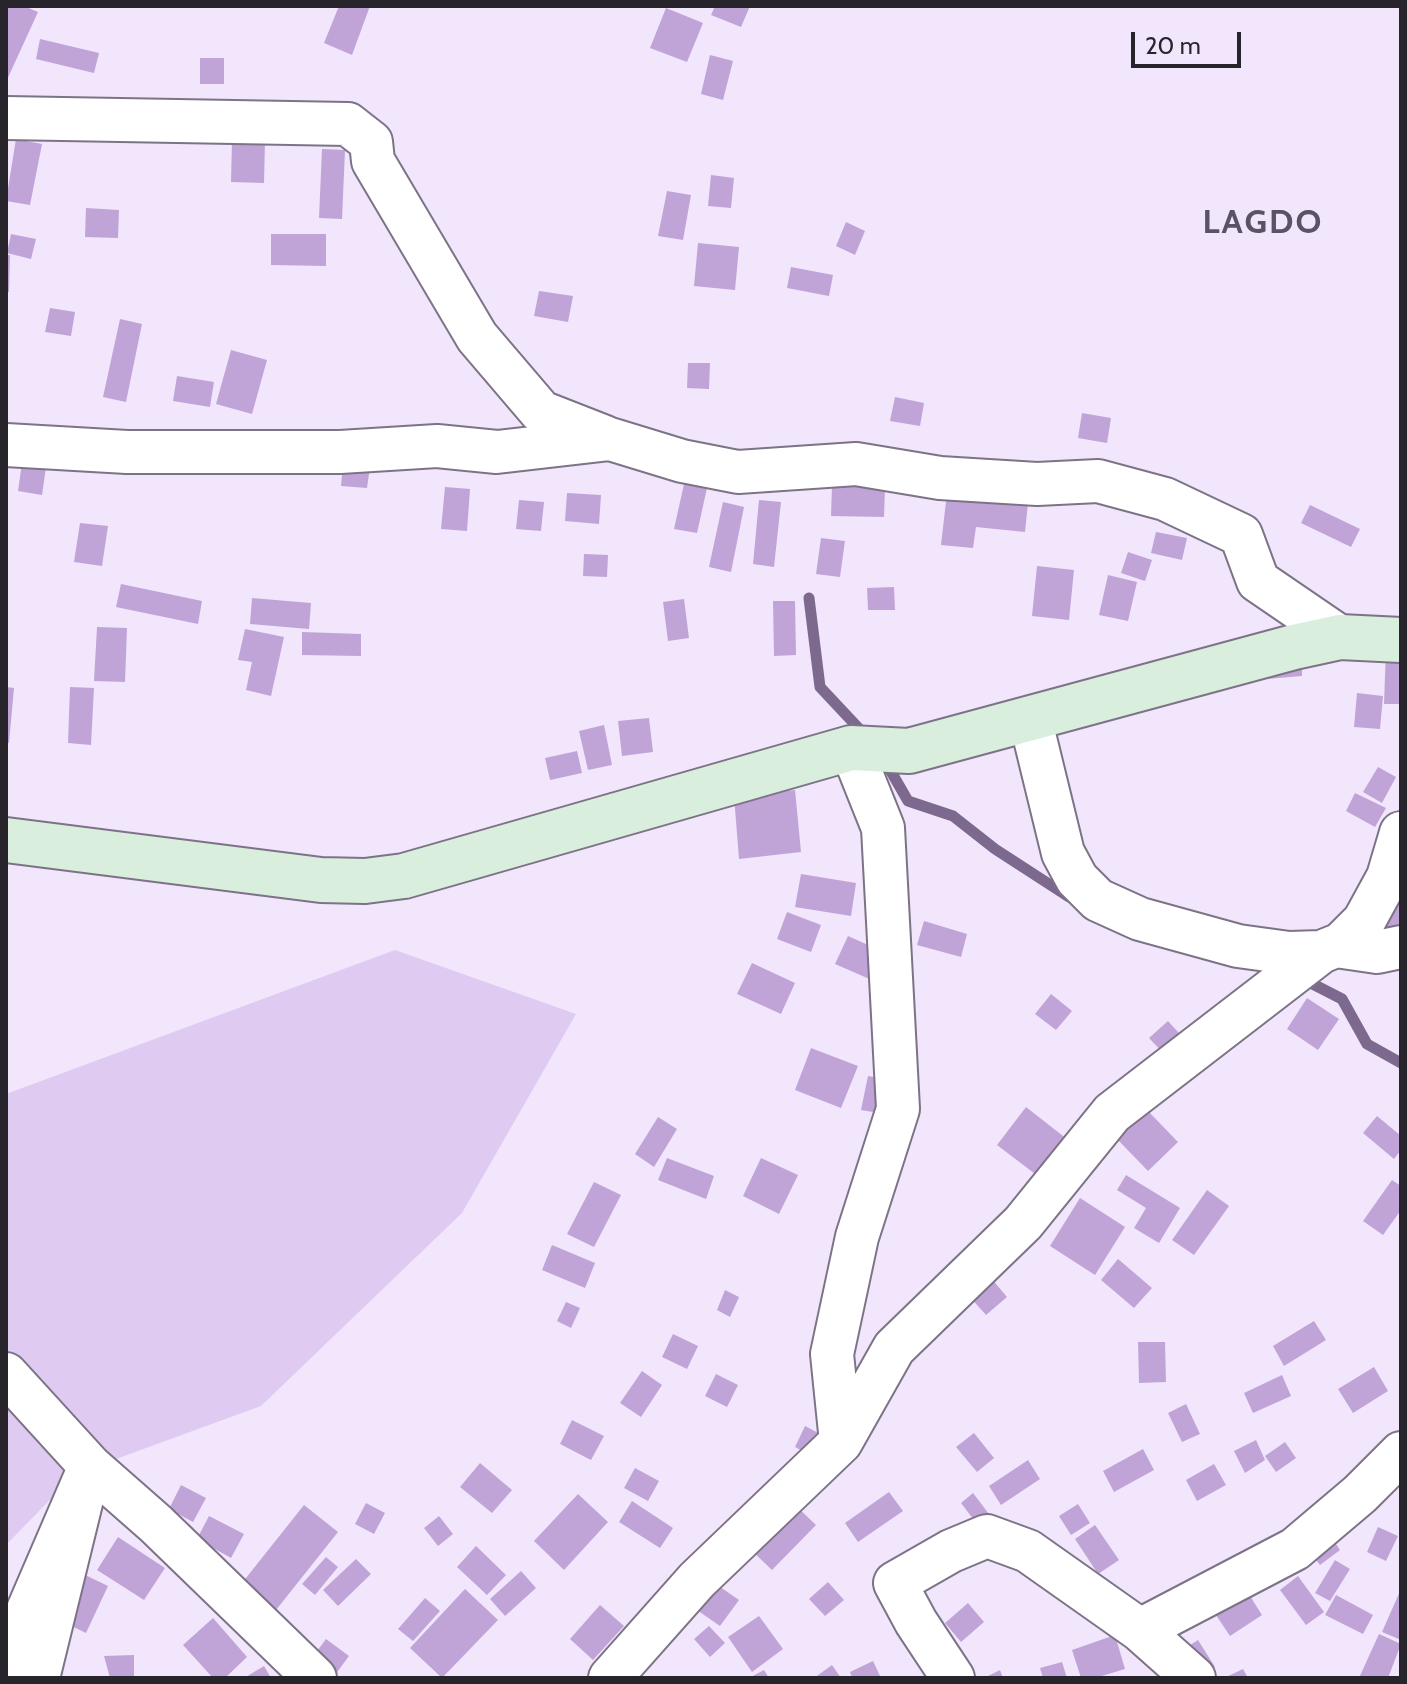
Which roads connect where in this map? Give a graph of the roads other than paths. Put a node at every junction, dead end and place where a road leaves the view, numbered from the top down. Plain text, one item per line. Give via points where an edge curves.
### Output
1 (6, 118) edge
2 (610, 439) junction
3 (6, 445) edge
4 (1340, 637) junction
5 (1401, 640) edge
6 (1030, 718) junction
7 (851, 748) junction
8 (1401, 833) edge
9 (6, 840) edge
10 (1401, 947) edge
11 (1329, 949) junction
12 (6, 1374) edge
13 (841, 1442) junction
14 (1401, 1453) edge
15 (90, 1466) junction
16 (1140, 1630) junction
17 (6, 1661) edge
18 (38, 1678) edge
19 (315, 1678) edge
20 (610, 1678) edge
21 (953, 1678) edge
22 (1194, 1678) edge

1 - 2 street via 348,124 371,142 373,161 477,337 541,412
2 - 3 street via 497,452 437,446 340,452 127,452
2 - 4 street via 738,472 856,464 940,478 1037,484 1098,481 1165,499 1241,535 1258,581
4 - 5 street
4 - 6 street
6 - 7 street via 909,751
6 - 11 street via 1063,853 1077,879 1098,900 1140,919 1238,946 1289,953
7 - 9 street via 404,876 365,881
7 - 13 street via 883,828 898,1109 857,1237 832,1354
8 - 11 street via 1388,877 1364,921
10 - 11 street via 1377,952
11 - 13 street via 1112,1113 1023,1223 894,1348
12 - 15 street
13 - 20 street via 697,1580
14 - 16 street via 1295,1549
15 - 17 street
15 - 18 street
15 - 19 street
16 - 21 street via 1028,1551 987,1536 895,1583
16 - 22 street

